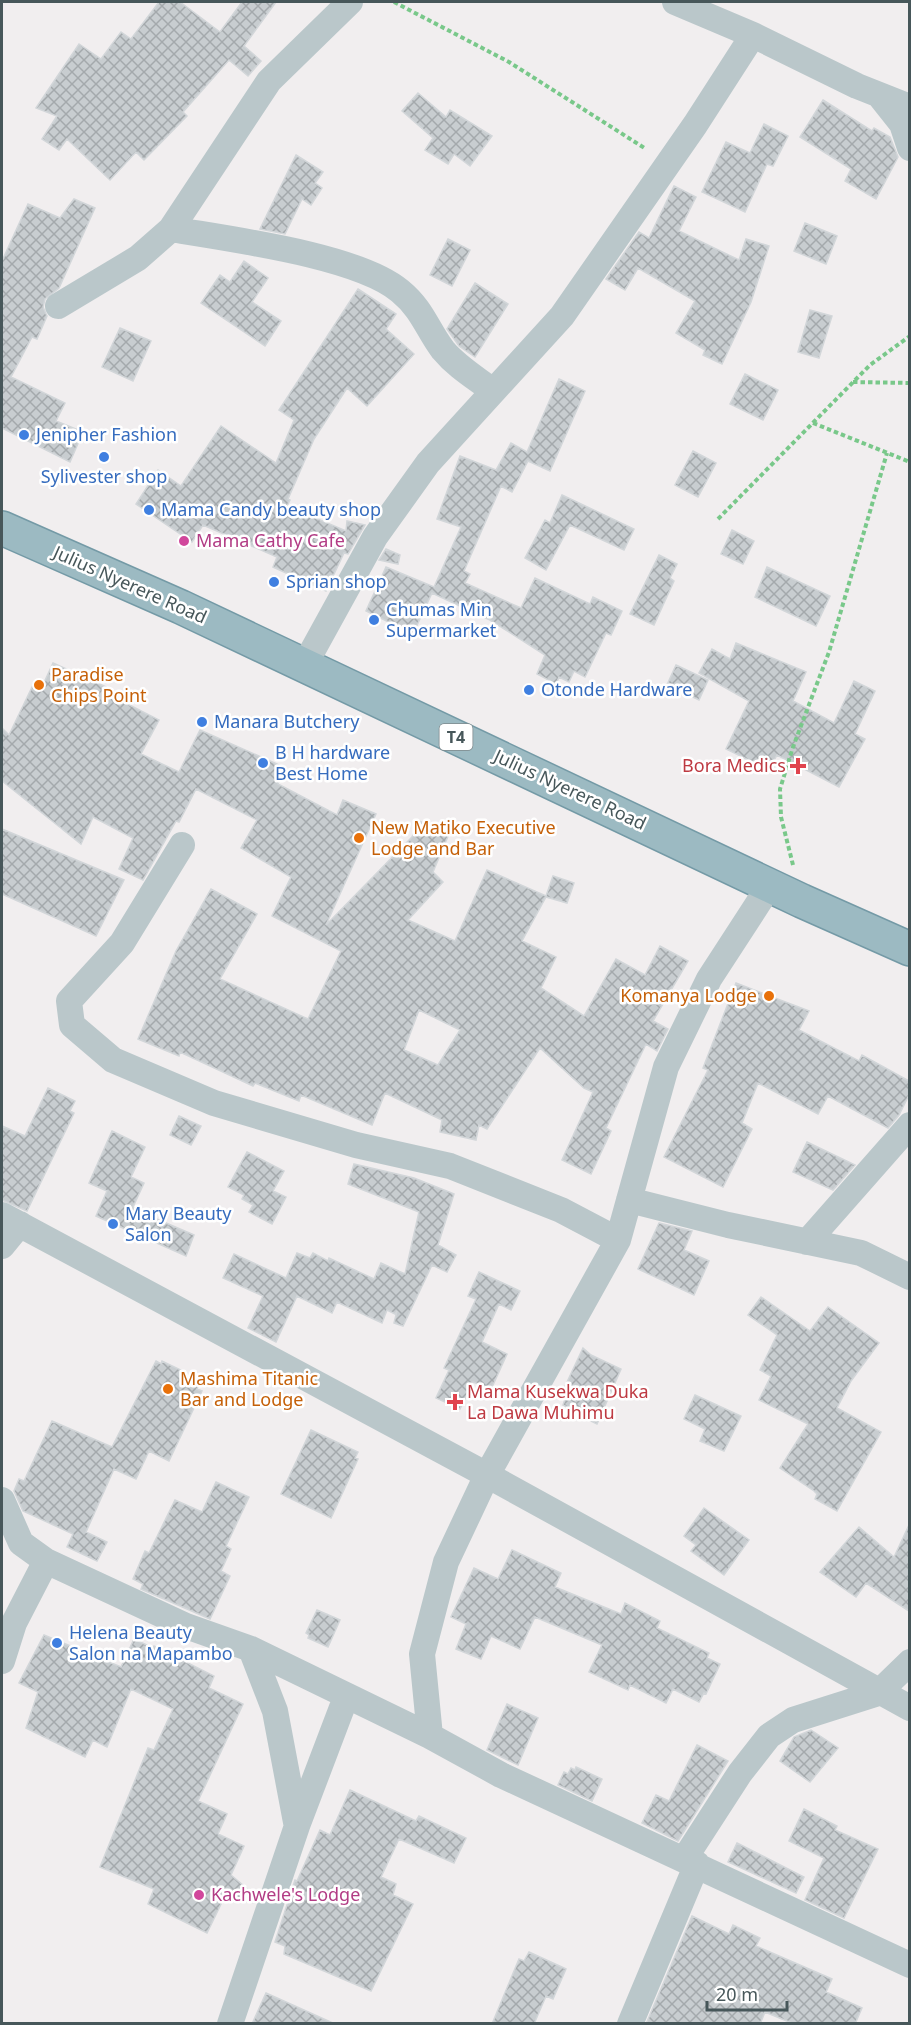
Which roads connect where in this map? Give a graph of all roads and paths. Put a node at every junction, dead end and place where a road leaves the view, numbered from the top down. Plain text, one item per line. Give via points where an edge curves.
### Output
1 (350, 2) edge
2 (394, 2) edge
3 (675, 2) edge
4 (753, 35) junction
5 (878, 94) junction
6 (909, 107) edge
7 (909, 148) edge
8 (669, 163) junction
9 (171, 228) junction
10 (58, 306) dead end
11 (909, 336) edge
12 (852, 382) junction
13 (909, 383) edge
14 (493, 391) junction
15 (813, 423) junction
16 (887, 453) junction
17 (909, 462) edge
18 (718, 519) dead end
19 (2, 528) edge
20 (304, 666) junction
21 (182, 845) dead end
22 (770, 885) junction
23 (802, 901) junction
24 (895, 932) edge
25 (909, 949) edge
26 (909, 1125) edge
27 (629, 1200) junction
28 (10, 1220) edge
29 (618, 1240) junction
30 (807, 1242) junction
31 (2, 1246) edge
32 (909, 1277) edge
33 (487, 1475) junction
34 (2, 1500) edge
35 (11, 1545) edge
36 (46, 1561) junction
37 (251, 1649) junction
38 (2, 1661) edge
39 (909, 1662) edge
40 (878, 1692) junction
41 (346, 1697) junction
42 (909, 1708) edge
43 (430, 1736) junction
44 (297, 1826) junction
45 (691, 1861) junction
46 (909, 1965) edge
47 (230, 2024) edge
48 (630, 2024) edge

1 - 9 street via 269,81
2 - 8 path via 509,62
3 - 4 street
4 - 5 street
4 - 8 street
5 - 6 street
5 - 7 street via 902,124
8 - 14 street via 562,316
9 - 10 street via 138,258
9 - 14 street via 302,254 363,271 399,290 419,309 456,364
11 - 12 path
12 - 13 path
12 - 15 path
14 - 20 street via 428,463 375,537
15 - 16 path
15 - 18 path
16 - 17 path
16 - 23 path via 829,652 780,789 781,816
19 - 20 highway, Julius Nyerere Road / T4
20 - 22 highway, Julius Nyerere Road / T4
21 - 29 street via 122,943 69,1001 72,1025 113,1060 214,1103 356,1145 450,1166 561,1210
22 - 23 highway, Julius Nyerere Road / T4
22 - 27 street via 709,979 666,1067
23 - 24 highway, Julius Nyerere Road / T4
24 - 25 highway, Julius Nyerere Road / T4
26 - 30 street
27 - 29 street
27 - 30 street
28 - 31 street
28 - 33 street
29 - 33 street
30 - 32 street via 861,1253
33 - 40 street
33 - 43 street via 446,1562 422,1654
34 - 35 street
35 - 36 street
36 - 37 street via 186,1626
36 - 38 street via 14,1623
37 - 41 street
37 - 44 street via 275,1711
39 - 40 street
40 - 42 street
40 - 45 street via 793,1720 769,1737 740,1773
41 - 43 street
41 - 44 street
43 - 45 street via 501,1775
44 - 47 street
45 - 46 street
45 - 48 street

